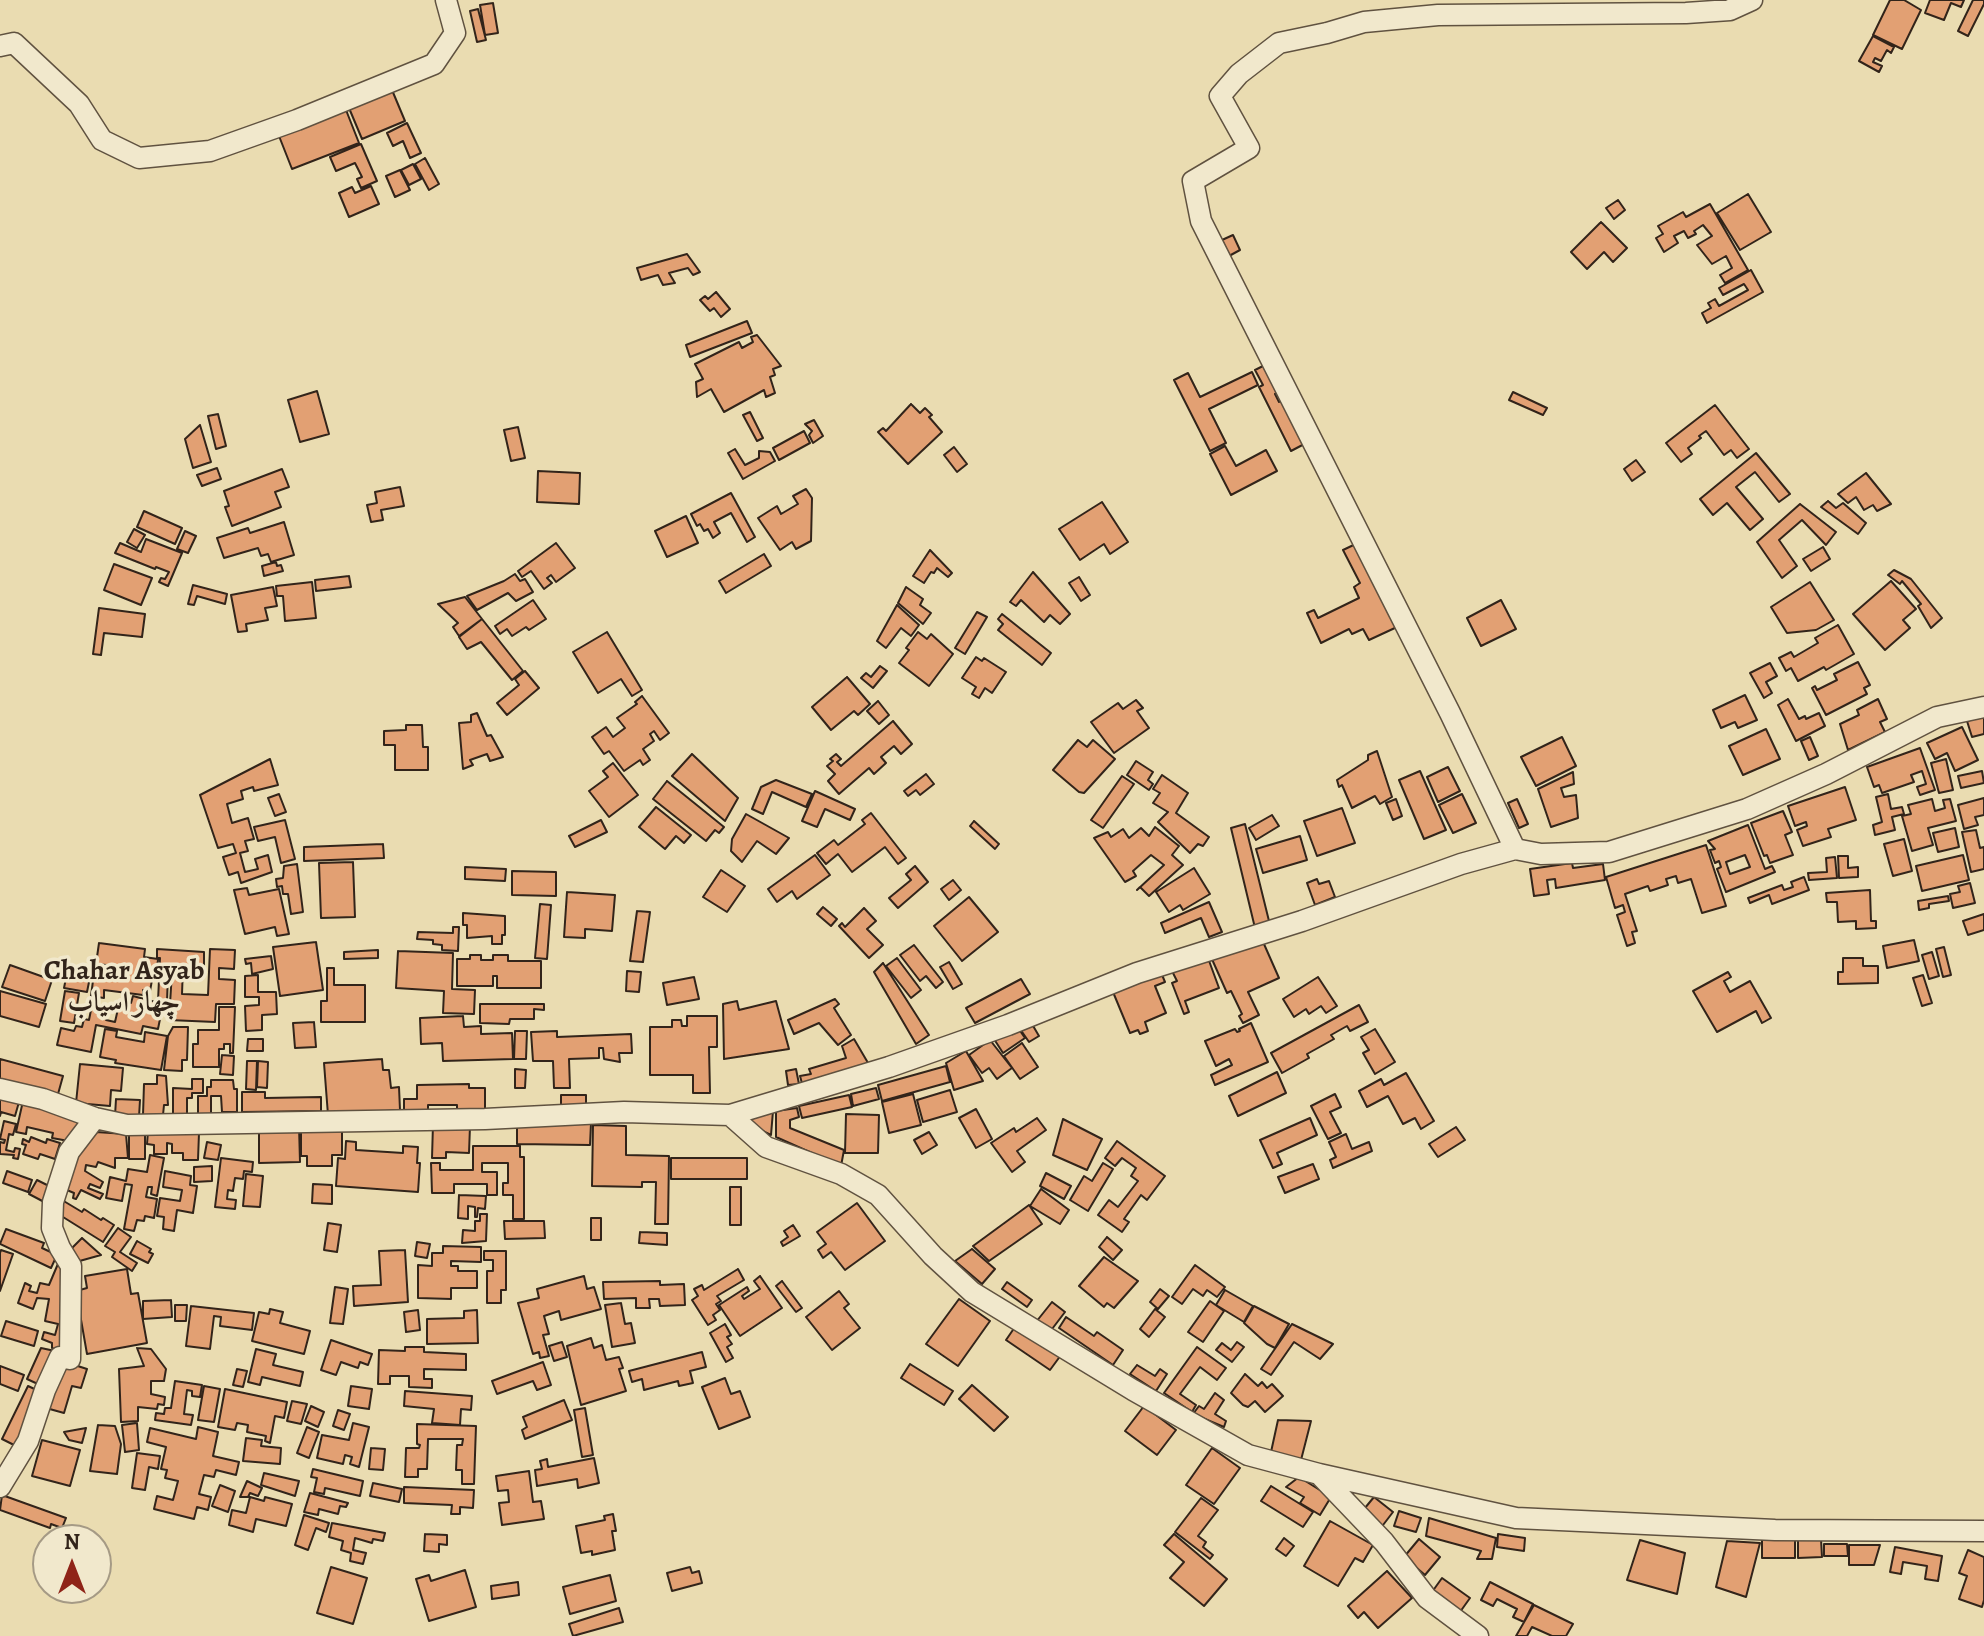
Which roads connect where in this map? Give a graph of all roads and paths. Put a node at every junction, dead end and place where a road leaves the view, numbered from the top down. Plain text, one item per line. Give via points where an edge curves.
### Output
1 (446, 0) edge
2 (1752, 0) edge
3 (0, 46) edge
4 (1984, 707) edge
5 (1515, 849) junction
6 (0, 1089) edge
7 (730, 1115) junction
8 (95, 1118) junction
9 (1319, 1474) junction
10 (0, 1487) edge
11 (1984, 1531) edge
12 (1478, 1636) edge

1 - 3 street via 455,33 434,64 210,151 139,158 102,140 79,104 14,43
2 - 5 street via 1730,10 1686,13 1438,15 1364,22 1279,43 1220,96 1249,148 1193,181 1201,221
4 - 5 street via 1937,717 1747,809 1609,852 1541,854
5 - 7 street via 1137,973 889,1067
6 - 8 street
7 - 8 street via 624,1112 127,1125
7 - 9 street via 766,1147 841,1174 878,1195 972,1292 1143,1397 1248,1455
8 - 10 street via 69,1152 53,1202 52,1228 71,1266 70,1359 60,1357 28,1441
9 - 11 street via 1516,1518 1775,1530
9 - 12 street via 1384,1542 1427,1598

